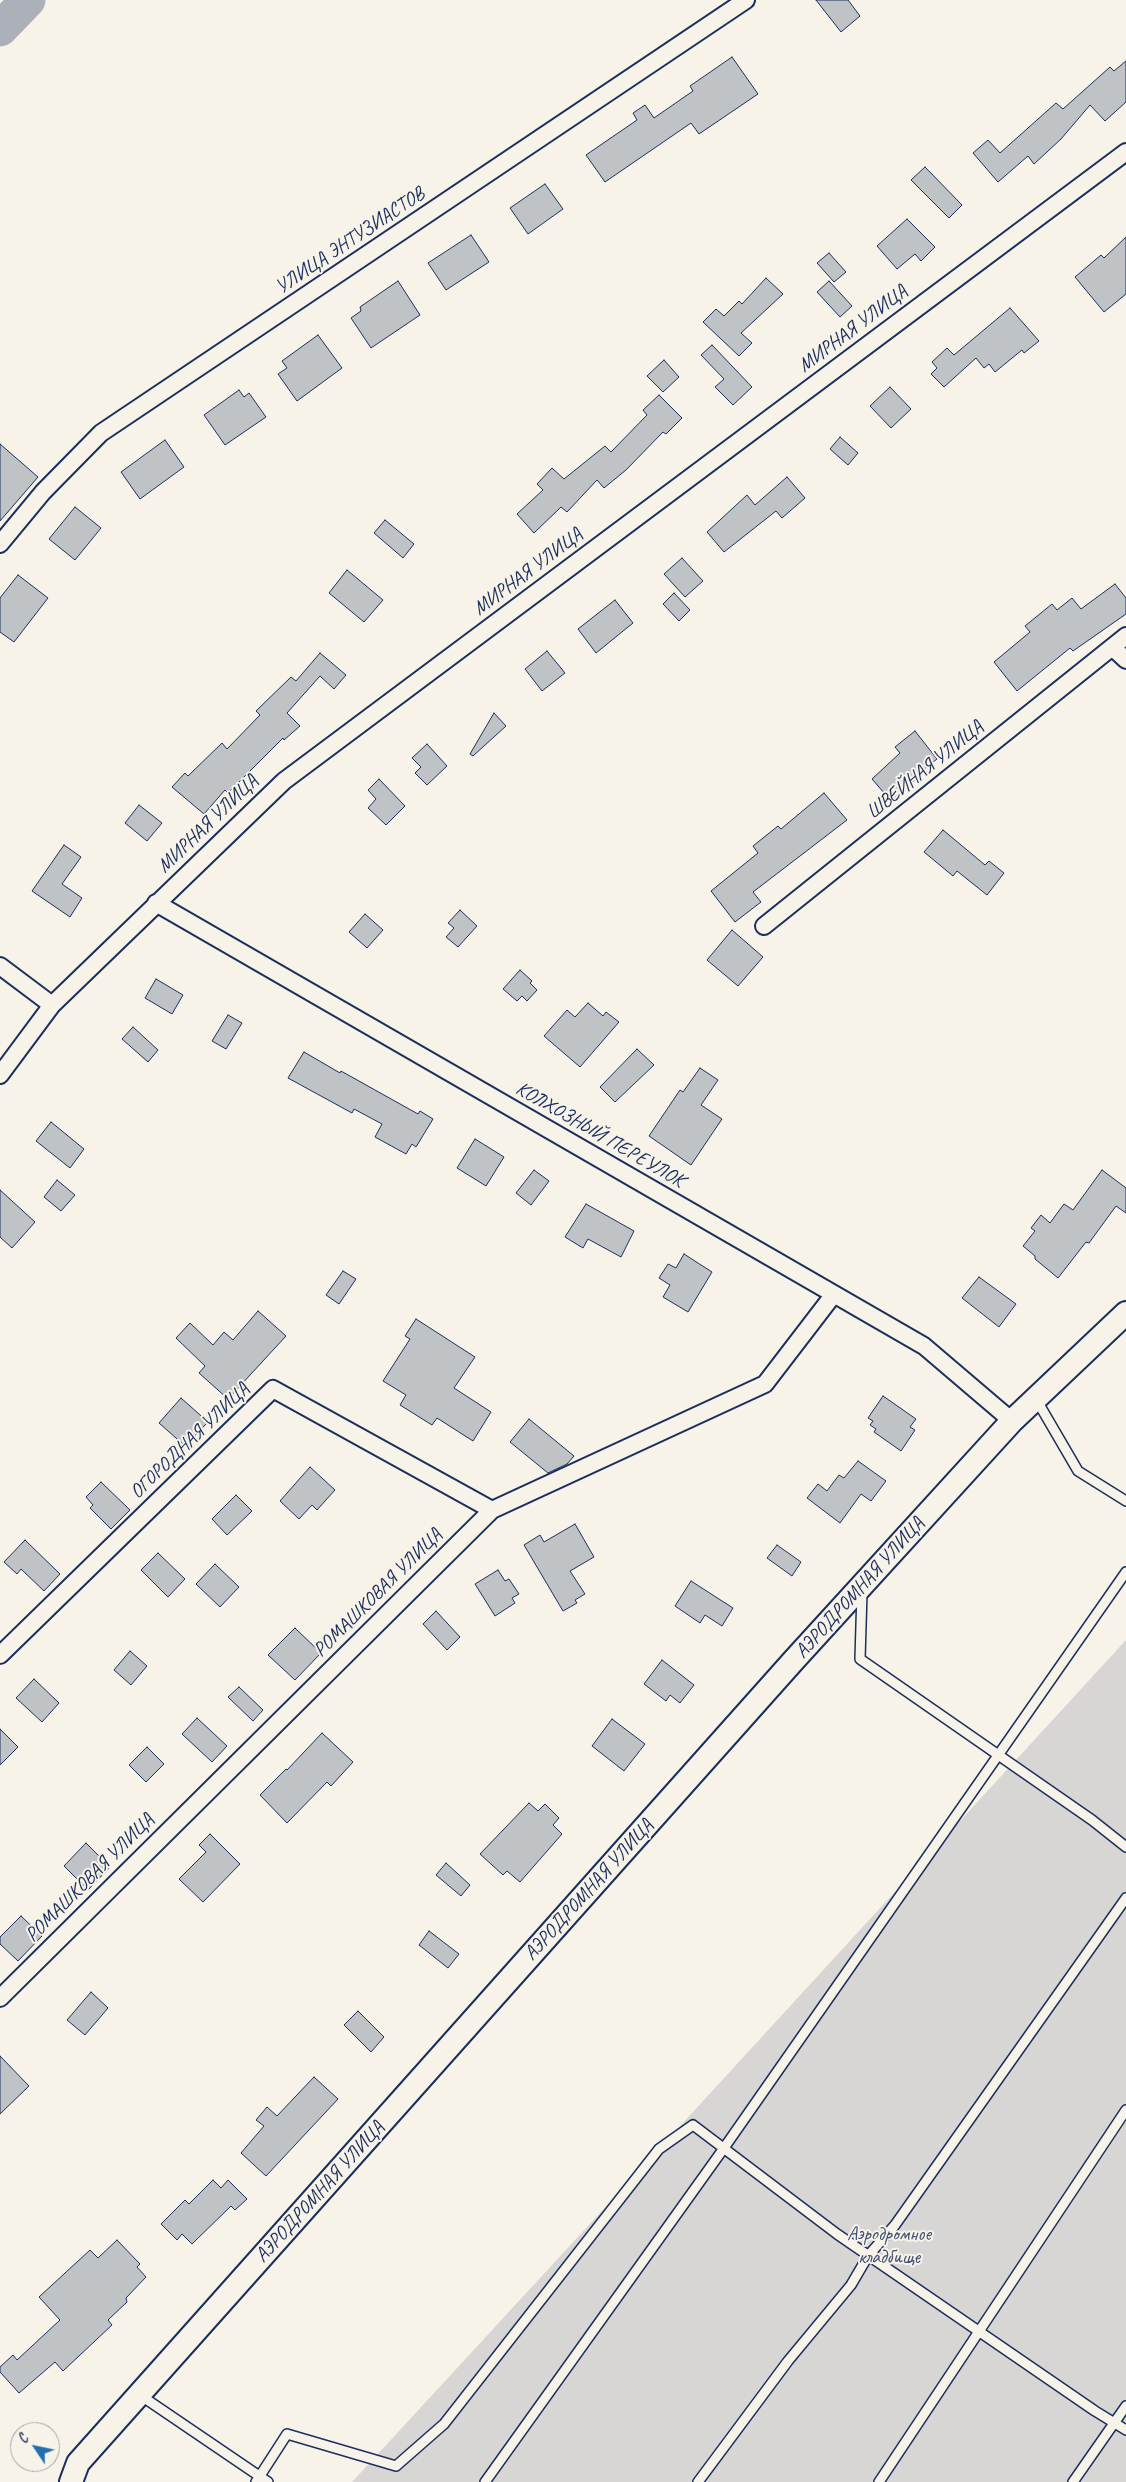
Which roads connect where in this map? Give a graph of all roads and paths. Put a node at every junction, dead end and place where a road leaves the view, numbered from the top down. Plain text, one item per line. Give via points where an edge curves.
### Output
1 (746, 0) edge
2 (1126, 152) edge
3 (0, 544) edge
4 (1126, 636) edge
5 (1112, 647) junction
6 (1126, 660) edge
7 (156, 903) junction
8 (764, 926) dead end
9 (0, 966) edge
10 (52, 1005) junction
11 (0, 1075) edge
12 (834, 1294) junction
13 (1126, 1313) edge
14 (1036, 1398) junction
15 (1012, 1421) junction
16 (1126, 1501) edge
17 (492, 1510) junction
18 (1126, 1572) edge
19 (862, 1586) junction
20 (0, 1655) edge
21 (1000, 1756) junction
22 (1126, 1846) edge
23 (1126, 1898) edge
24 (0, 1998) edge
25 (1126, 2110) edge
26 (724, 2148) junction
27 (868, 2256) junction
28 (978, 2331) junction
29 (139, 2394) junction
30 (1126, 2406) edge
31 (1114, 2423) junction
32 (1126, 2430) edge
33 (258, 2479) edge
34 (71, 2482) edge
35 (268, 2482) edge
36 (485, 2482) edge
37 (698, 2482) edge
38 (878, 2482) edge
39 (1073, 2482) edge

1 - 3 street, УЛИЦА ЭНТУЗИАСТОВ via 101,433 43,492
2 - 7 street, МИРНАЯ УЛИЦА via 284,781
4 - 5 street, ШВЕЙНАЯ УЛИЦА
5 - 6 street
5 - 8 street, ШВЕЙНАЯ УЛИЦА
7 - 10 street, МИРНАЯ УЛИЦА
7 - 12 street, КОЛХОЗНЫЙ ПЕРЕУЛОК
9 - 10 street
10 - 11 street, МИРНАЯ УЛИЦА
12 - 15 street, КОЛХОЗНЫЙ ПЕРЕУЛОК via 924,1346
12 - 17 street, РОМАШКОВАЯ УЛИЦА via 765,1384
13 - 14 street, АЭРОДРОМНАЯ УЛИЦА
14 - 15 street, АЭРОДРОМНАЯ УЛИЦА
14 - 16 lane via 1078,1471
15 - 19 street, АЭРОДРОМНАЯ УЛИЦА
17 - 20 street, ОГОРОДНАЯ УЛИЦА via 272,1389
17 - 24 street, РОМАШКОВАЯ УЛИЦА
18 - 21 lane
19 - 21 lane via 860,1659
19 - 29 street, АЭРОДРОМНАЯ УЛИЦА
21 - 22 lane
21 - 26 lane
23 - 27 lane via 895,2225
25 - 28 lane
26 - 27 lane
26 - 33 lane via 693,2125 658,2149 444,2424 396,2466 287,2434
26 - 36 lane
27 - 28 lane
27 - 37 lane via 851,2285 806,2338
28 - 31 lane
28 - 38 lane
29 - 33 lane
29 - 34 street, АЭРОДРОМНАЯ УЛИЦА via 78,2463
30 - 31 lane
31 - 32 lane
31 - 39 lane
33 - 35 lane

